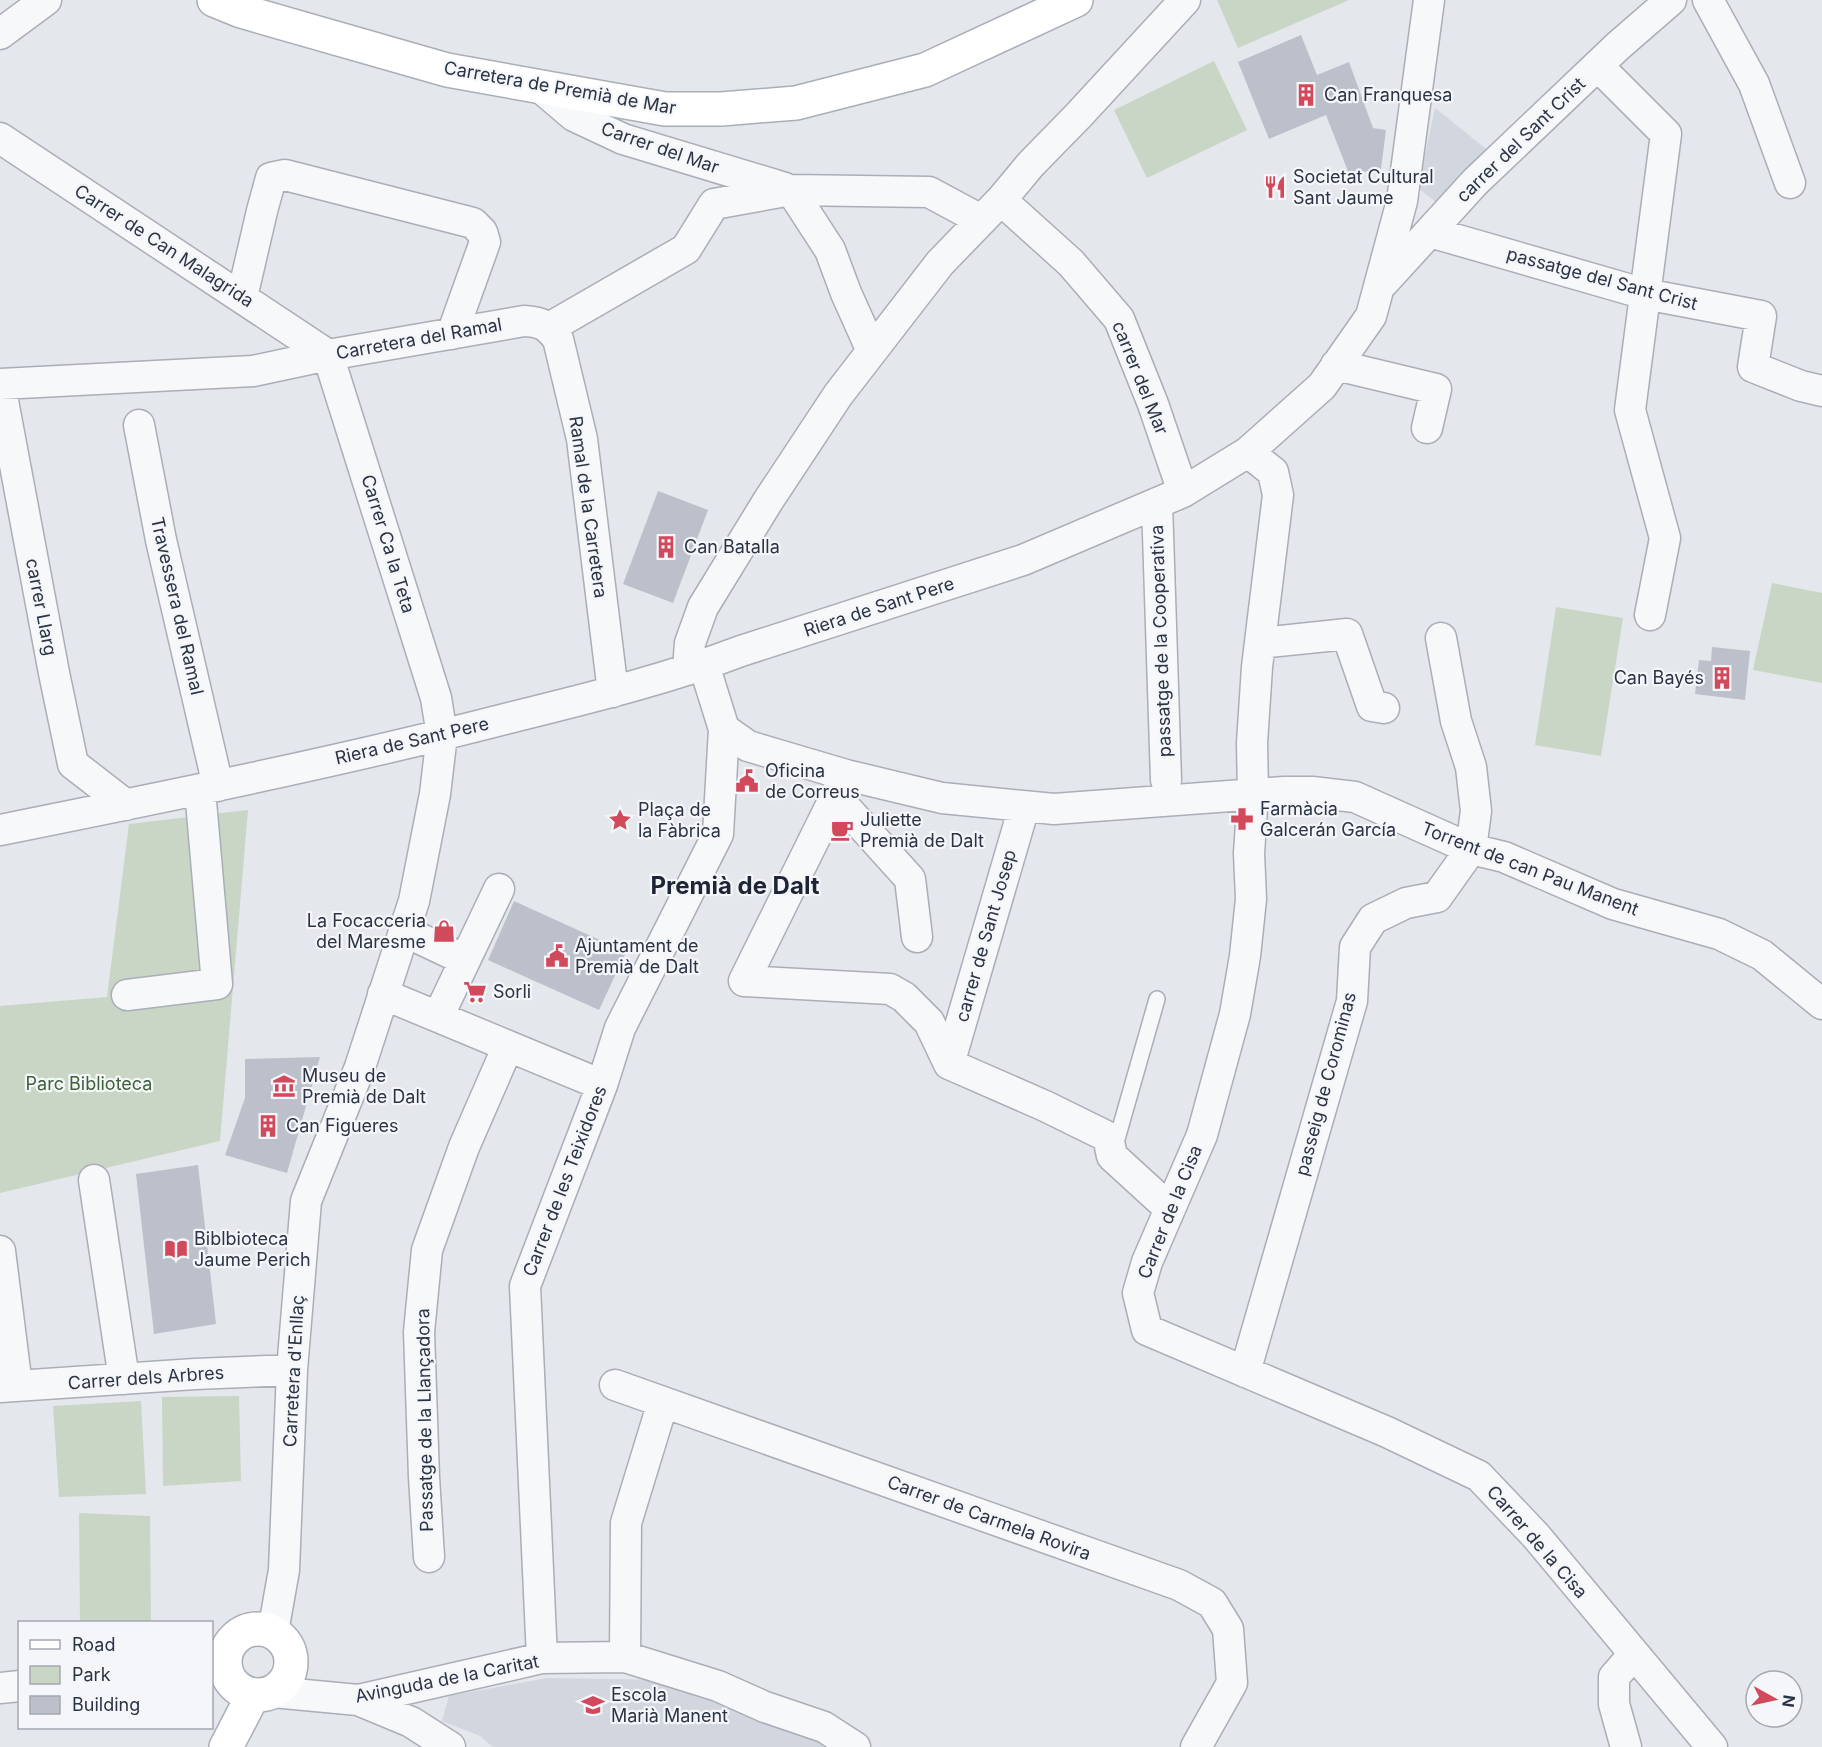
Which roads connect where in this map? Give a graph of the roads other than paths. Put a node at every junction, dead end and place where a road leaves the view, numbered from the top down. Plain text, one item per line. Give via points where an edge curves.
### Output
1 (46, 0) edge
2 (214, 0) edge
3 (1076, 0) edge
4 (1185, 0) edge
5 (1429, 0) edge
6 (1671, 0) edge
7 (1708, 0) edge
8 (0, 34) edge
9 (1598, 66) junction
10 (540, 87) junction
11 (0, 138) edge
12 (1790, 183) dead end
13 (791, 190) junction
14 (991, 210) junction
15 (1430, 232) junction
16 (1379, 287) junction
17 (1645, 294) junction
18 (242, 297) junction
19 (549, 328) junction
20 (452, 334) junction
21 (872, 351) junction
22 (328, 355) junction
23 (1336, 365) junction
24 (0, 384) edge
25 (1822, 391) edge
26 (139, 424) dead end
27 (1427, 428) dead end
28 (1248, 452) junction
29 (1170, 497) junction
30 (1650, 615) dead end
31 (1441, 638) dead end
32 (1260, 643) junction
33 (696, 667) junction
34 (612, 692) junction
35 (1384, 708) dead end
36 (724, 729) junction
37 (442, 735) junction
38 (1166, 780) dead end
39 (841, 786) junction
40 (209, 788) junction
41 (1253, 794) junction
42 (126, 805) junction
43 (1024, 807) junction
44 (0, 830) edge
45 (1471, 849) junction
46 (499, 889) dead end
47 (404, 931) junction
48 (917, 937) dead end
49 (465, 960) junction
50 (383, 994) junction
51 (127, 995) dead end
52 (1157, 999) dead end
53 (1822, 1004) edge
54 (438, 1017) junction
55 (508, 1046) junction
56 (949, 1064) junction
57 (602, 1085) junction
58 (1112, 1156) junction
59 (94, 1180) dead end
60 (1170, 1209) junction
61 (0, 1251) edge
62 (292, 1370) junction
63 (1245, 1372) junction
64 (124, 1379) junction
65 (615, 1385) dead end
66 (9, 1387) edge
67 (663, 1402) junction
68 (429, 1557) dead end
69 (273, 1632) junction
70 (1634, 1654) junction
71 (219, 1655) edge
72 (625, 1657) junction
73 (543, 1658) junction
74 (18, 1686) edge
75 (0, 1688) edge
76 (263, 1694) junction
77 (358, 1700) junction
78 (226, 1747) edge
79 (450, 1747) edge
80 (855, 1747) edge
81 (1196, 1747) edge
82 (1626, 1747) edge
83 (1712, 1747) edge

1 - 8 street
2 - 10 street, Carretera de Premià de Mar via 447,69
3 - 10 street, Carretera de Premià de Mar via 925,70 796,104 721,110 665,109
4 - 14 street
5 - 16 street, Riera de Sant Pere via 1402,201
6 - 9 street, carrer del Sant Crist
7 - 12 street via 1754,84
9 - 15 street, carrer del Sant Crist via 1475,182
9 - 17 street via 1666,134
10 - 13 street, Carrer del Mar via 574,116 623,139
11 - 18 street, Carrer de Can Malagrida
13 - 14 street, carrer del Mar via 929,192
13 - 19 street via 714,204 686,249
13 - 21 street via 830,250
14 - 21 street via 940,262
14 - 29 street, carrer del Mar via 1071,263 1119,319 1153,404
15 - 16 street, carrer del Sant Crist
15 - 17 street, passatge del Sant Crist
16 - 23 street, Riera de Sant Pere via 1371,316
17 - 25 street, passatge del Sant Crist via 1761,316 1754,367
17 - 30 street via 1630,410 1665,538
18 - 20 street via 272,178 285,175 473,223 482,232 484,242
18 - 22 street, Carrer de Can Malagrida
19 - 20 street, Carretera del Ramal via 524,321
19 - 34 street, Ramal de la Carretera via 558,339 582,439
20 - 22 street, Carretera del Ramal
21 - 33 street via 768,501 703,607 690,643
22 - 24 street, Carretera del Ramal via 253,371
22 - 37 street, Carrer Ca la Teta via 436,698
23 - 27 street via 1436,389
23 - 28 street, Riera de Sant Pere via 1322,386
24 - 42 street, carrer Llarg via 74,764
26 - 40 street, Travessera del Ramal
28 - 29 street, Riera de Sant Pere
28 - 32 street, Carrer de la Cisa via 1274,472 1278,495
29 - 33 street, Riera de Sant Pere via 1023,560
29 - 38 street, passatge de la Cooperativa
31 - 45 street via 1456,721 1471,767 1476,811
32 - 35 street via 1347,634 1372,706
32 - 41 street, Carrer de la Cisa via 1252,743
33 - 34 street, Riera de Sant Pere
33 - 36 street
34 - 37 street, Riera de Sant Pere
36 - 39 street, Torrent de can Pau Manent via 748,746
36 - 57 street, Carrer de les Teixidores via 718,834 620,1028
37 - 40 street, Riera de Sant Pere
37 - 47 street, Carretera d'Enllaç via 435,794 414,901
39 - 43 street, Torrent de can Pau Manent
39 - 48 street via 910,879
39 - 56 street, carrer de Sant Josep via 744,981 890,990 904,997 930,1022
40 - 42 street, Riera de Sant Pere
40 - 51 street, Travessera del Ramal via 217,984
41 - 43 street, Torrent de can Pau Manent via 1054,809
41 - 45 street, Torrent de can Pau Manent via 1312,792 1354,797
41 - 60 street, Carrer de la Cisa via 1251,899 1235,1014 1202,1135
42 - 44 street, Riera de Sant Pere
43 - 56 street, carrer de Sant Josep
45 - 53 street, Torrent de can Pau Manent via 1504,856 1613,904 1719,934 1762,955
45 - 63 street, passeig de Corominas via 1437,897 1406,903 1373,919 1354,947 1352,1001
46 - 49 street
47 - 49 street
47 - 50 street, Carretera d'Enllaç
49 - 54 street
50 - 54 street
50 - 62 street, Carretera d'Enllaç via 360,1067 306,1201
52 - 58 lane
54 - 55 street
55 - 57 street
55 - 68 street, Passatge de la Llançadora via 464,1147 427,1250 419,1332
56 - 58 street via 1108,1137
57 - 73 street, Carrer de les Teixidores via 525,1286
58 - 60 street
59 - 64 street
60 - 63 street, Carrer de la Cisa via 1138,1293 1146,1330
61 - 66 street
62 - 64 street, Carrer dels Arbres
62 - 69 street, Carretera d'Enllaç via 284,1570
63 - 70 street, Carrer de la Cisa via 1479,1476 1536,1536
64 - 66 street, Carrer dels Arbres
65 - 67 street, Carrer de Carmela Rovira
67 - 72 street via 626,1523
67 - 81 street, Carrer de Carmela Rovira via 1179,1585 1212,1603 1228,1629 1232,1683
69 - 71 street via 254,1629 240,1634
69 - 76 street via 287,1645 291,1670 286,1680
70 - 82 street via 1614,1677 1614,1704
70 - 83 street, Carrer de la Cisa
71 - 76 street via 237,1688
72 - 73 street, Avinguda de la Caritat
72 - 80 street, Avinguda de la Caritat via 718,1686 824,1727
73 - 77 street, Avinguda de la Caritat
74 - 75 street
76 - 77 street, Avinguda de la Caritat
76 - 78 street
77 - 79 street via 411,1722

